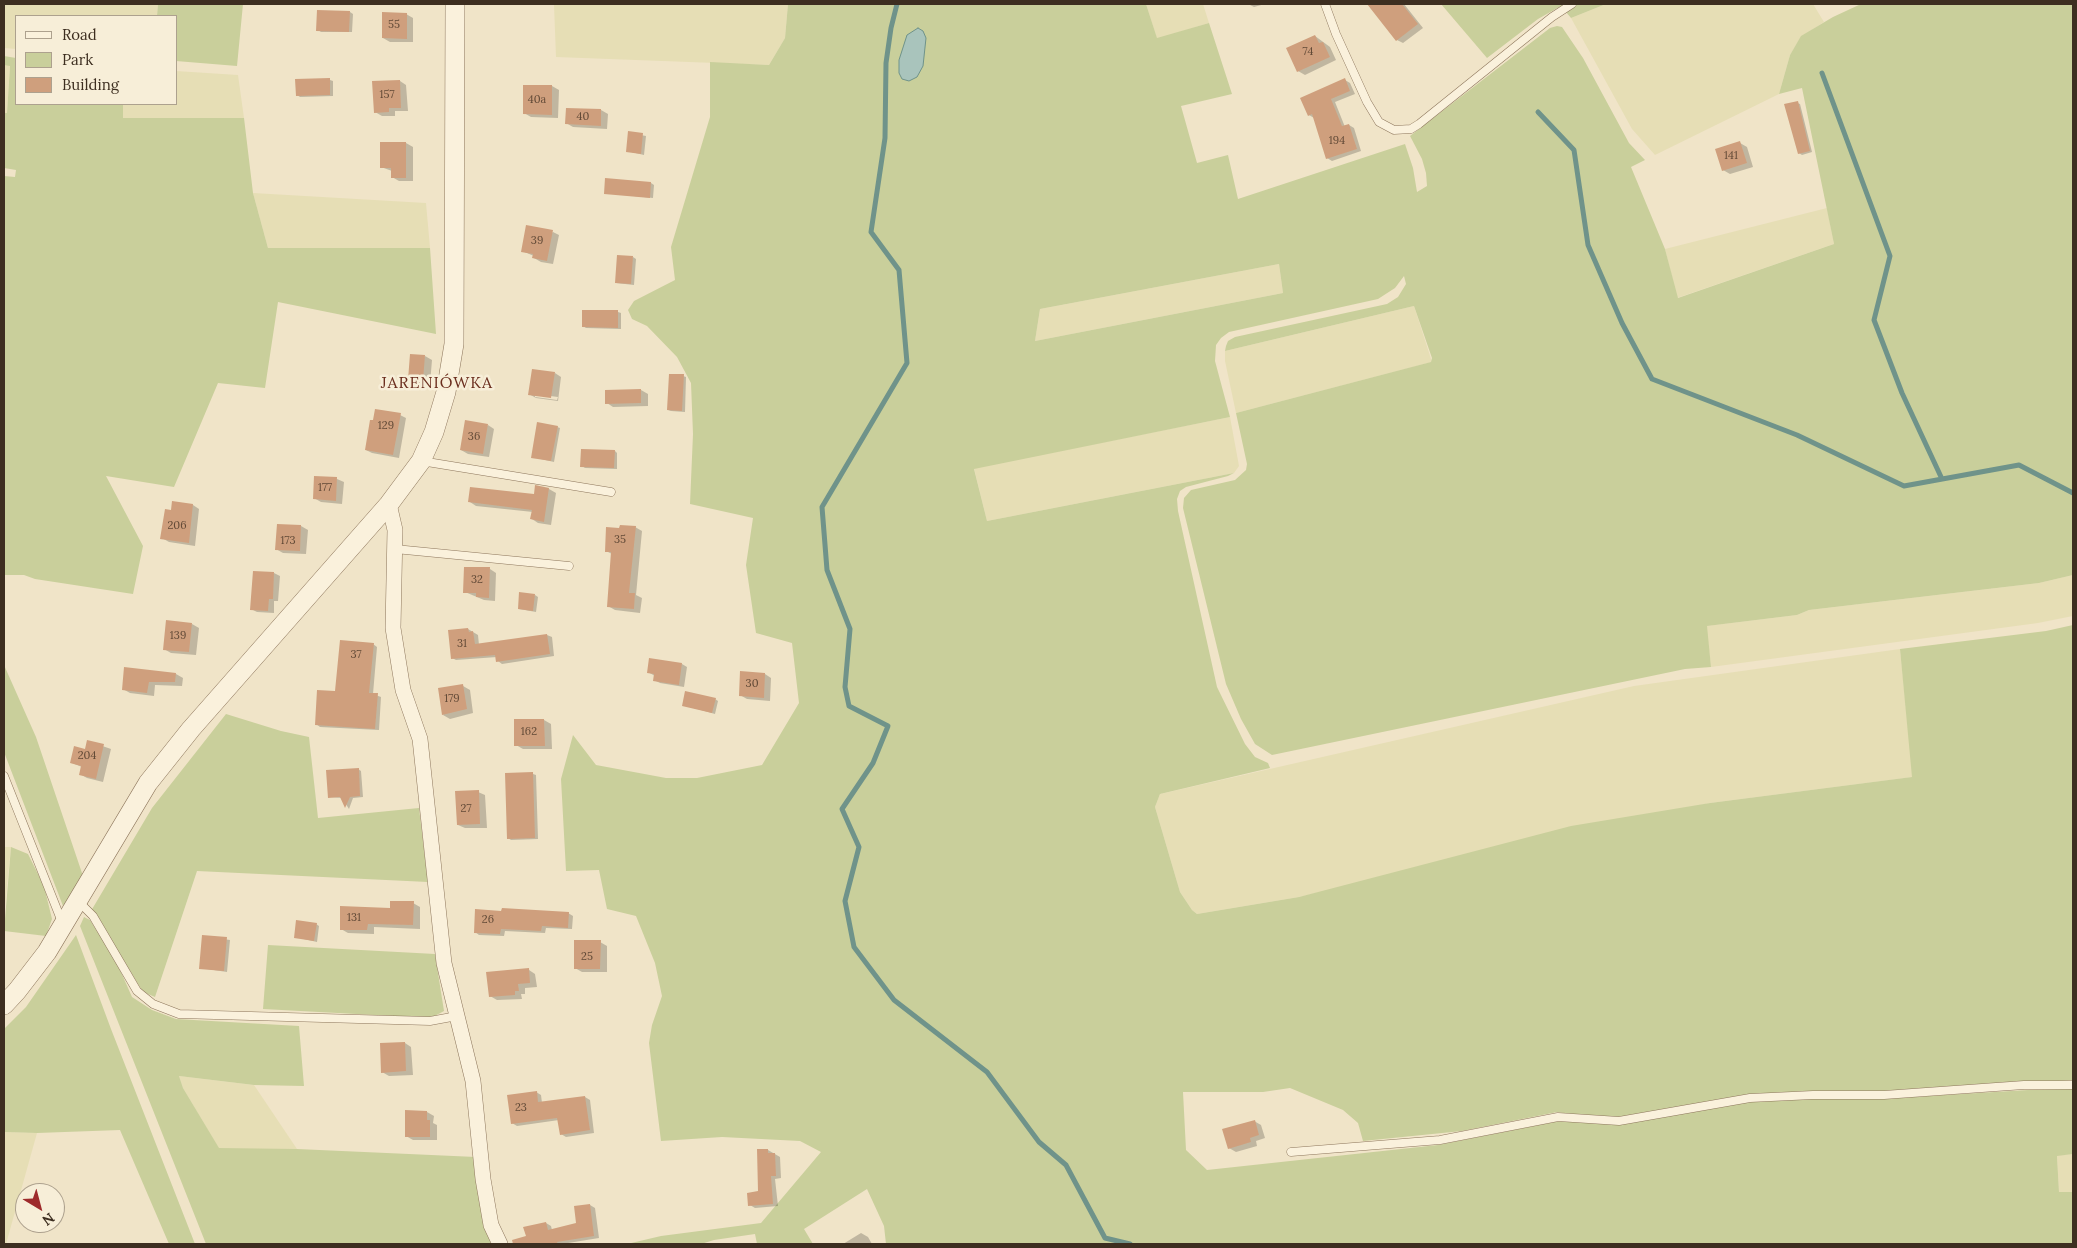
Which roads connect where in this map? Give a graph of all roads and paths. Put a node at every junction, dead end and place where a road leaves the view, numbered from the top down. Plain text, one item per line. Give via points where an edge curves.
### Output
1 (455, 4) edge
2 (1325, 4) edge
3 (1572, 4) edge
4 (421, 461) junction
5 (611, 492) dead end
6 (389, 504) junction
7 (395, 549) junction
8 (568, 566) dead end
9 (4, 776) edge
10 (77, 900) junction
11 (63, 924) junction
12 (4, 1005) edge
13 (457, 1016) junction
14 (2073, 1085) edge
15 (1291, 1152) dead end
16 (500, 1244) edge

1 - 4 street via 454,344 441,408
2 - 3 lane via 1367,102 1379,122 1394,130 1411,129 1419,124
4 - 5 lane
4 - 6 street
6 - 7 street via 395,530
6 - 10 street via 191,729 148,783
7 - 8 lane
7 - 13 street via 393,628 403,690 420,739 444,963
9 - 11 lane
10 - 11 street
10 - 13 lane via 93,916 137,991 154,1004 179,1014 430,1021
11 - 12 street via 47,952
13 - 16 street via 473,1081 491,1225
14 - 15 lane via 1750,1098 1619,1121 1551,1118 1440,1140

